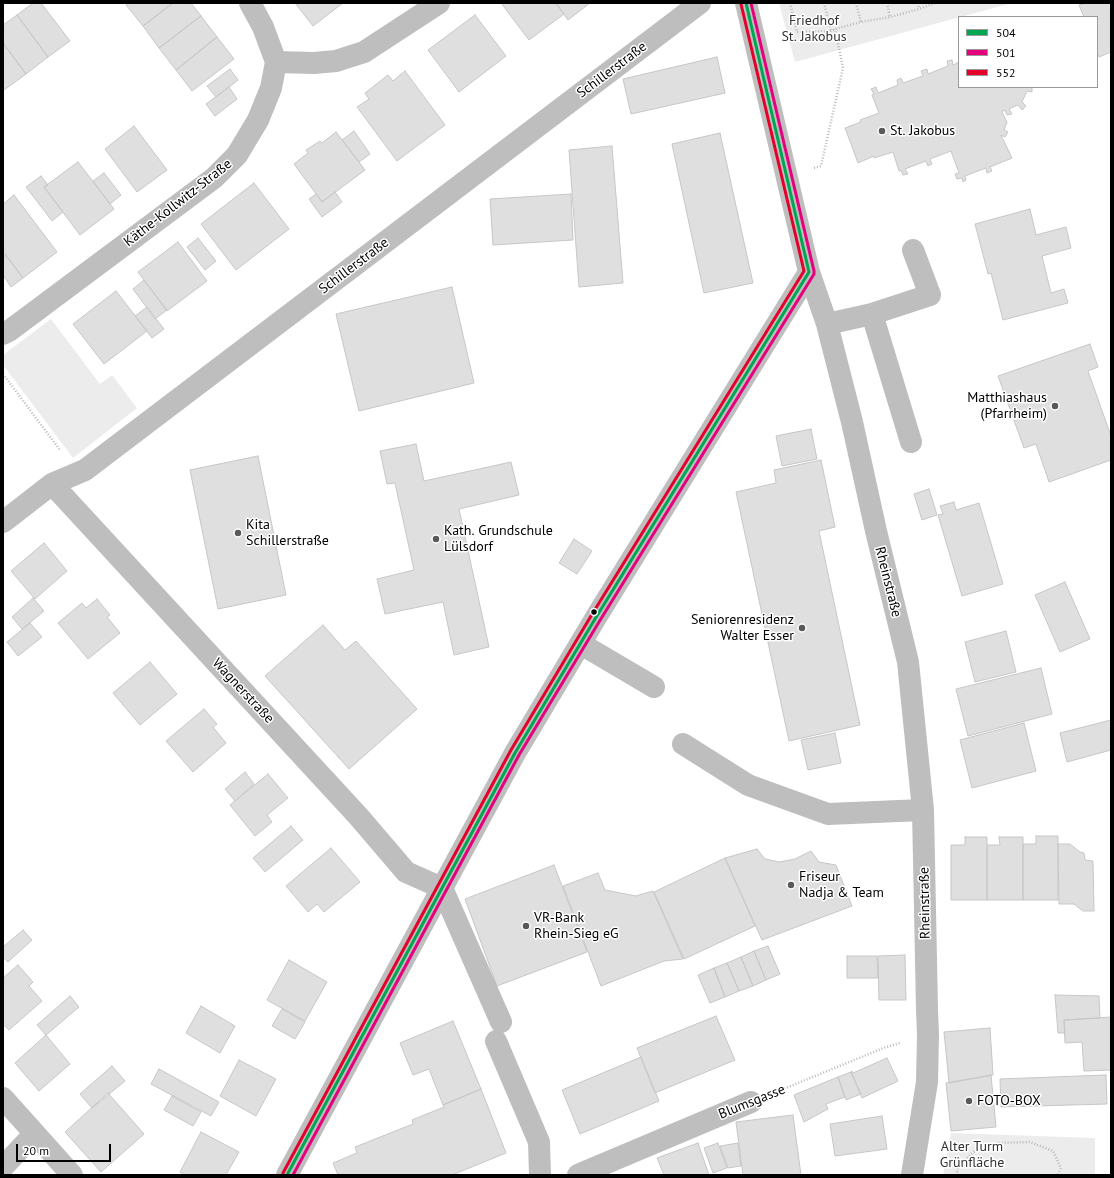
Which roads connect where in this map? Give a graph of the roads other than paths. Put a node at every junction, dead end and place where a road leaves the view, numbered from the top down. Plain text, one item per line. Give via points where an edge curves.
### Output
1 (250, 3) edge
2 (439, 3) edge
3 (700, 3) edge
4 (746, 3) edge
5 (276, 62) junction
6 (913, 250) dead end
7 (809, 272) junction
8 (872, 314) junction
9 (827, 324) junction
10 (3, 334) edge
11 (911, 442) dead end
12 (52, 484) junction
13 (3, 522) edge
14 (581, 644) junction
15 (654, 687) dead end
16 (684, 744) dead end
17 (923, 810) junction
18 (442, 888) junction
19 (3, 1098) edge
20 (751, 1102) road end
21 (34, 1134) junction
22 (3, 1167) edge
23 (72, 1175) edge
24 (287, 1175) edge
25 (540, 1175) edge
26 (578, 1175) edge
27 (912, 1175) edge

1 - 5 street, Käthe-Kollwitz-Straße via 263,27
2 - 5 street via 364,52 336,61
3 - 12 street, Schillerstraße via 85,470
4 - 7 street, Rheinstraße
5 - 10 street, Käthe-Kollwitz-Straße via 272,88 258,120 237,155 214,178
6 - 8 street via 930,295
7 - 9 street, Rheinstraße
7 - 14 street
8 - 9 street
8 - 11 street
9 - 17 street, Rheinstraße via 908,662
12 - 13 street, Schillerstraße
12 - 18 street, Wagnerstraße via 359,817 406,872
14 - 15 street
14 - 18 street via 515,753
16 - 17 street via 748,785 828,814
17 - 27 street, Rheinstraße via 927,1082
18 - 24 street
18 - 25 street via 539,1142
19 - 21 street
20 - 26 street, Blumsgasse
21 - 22 street
21 - 23 street

